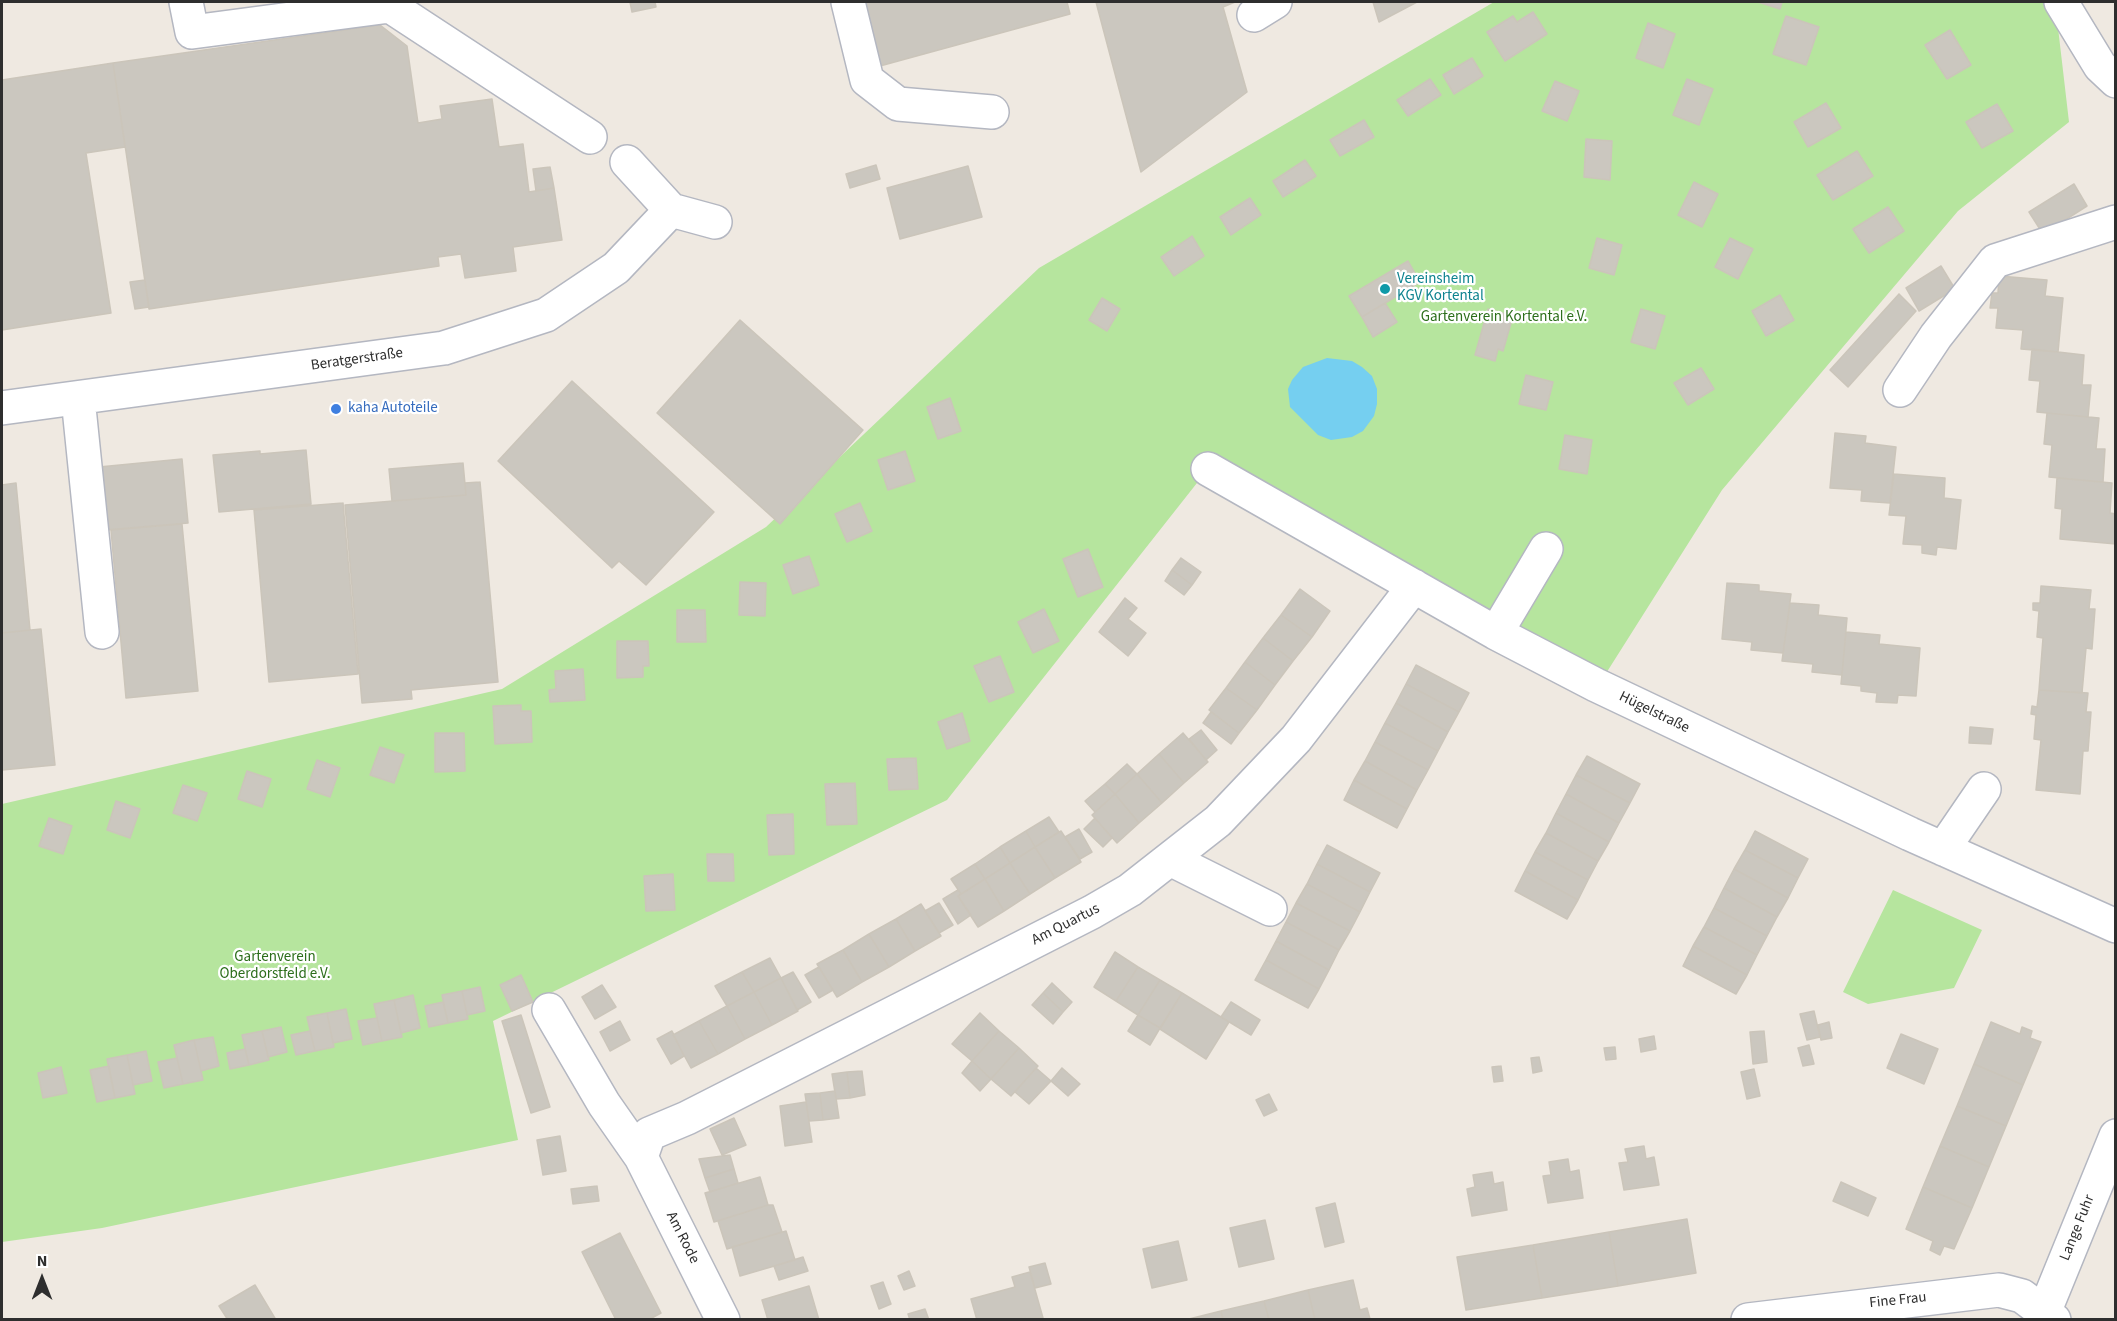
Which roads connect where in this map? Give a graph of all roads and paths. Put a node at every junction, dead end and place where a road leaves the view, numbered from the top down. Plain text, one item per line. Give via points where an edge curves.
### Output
1 (186, 2) edge
2 (848, 2) edge
3 (2061, 2) edge
4 (2115, 81) edge
5 (992, 112) dead end
6 (590, 137) dead end
7 (627, 162) dead end
8 (671, 210) junction
9 (715, 222) dead end
10 (2115, 222) edge
11 (1900, 390) dead end
12 (78, 398) junction
13 (2, 408) edge
14 (1208, 469) dead end
15 (1546, 549) dead end
16 (1414, 586) junction
17 (102, 632) dead end
18 (1496, 633) junction
19 (1984, 789) dead end
20 (1943, 849) junction
21 (1170, 859) junction
22 (1270, 909) dead end
23 (2115, 926) edge
24 (549, 1010) dead end
25 (2115, 1136) edge
26 (641, 1157) junction
27 (2046, 1317) edge
28 (723, 1320) edge
29 (1748, 1320) edge

1 - 6 street via 192,32 390,6
2 - 5 street via 867,80 898,104
3 - 4 street via 2100,66
7 - 8 street
8 - 9 street
8 - 12 street, Beratgerstraße via 616,268 546,315 444,348
10 - 11 street via 1995,261 1936,336
12 - 13 street, Beratgerstraße
12 - 17 street
14 - 16 street, Hügelstraße
15 - 18 street
16 - 18 street, Hügelstraße
16 - 21 street, Am Quartus via 1296,739 1218,822
18 - 20 street, Hügelstraße via 1596,685
19 - 20 street
20 - 23 street, Hügelstraße
21 - 22 street
21 - 26 street, Am Quartus via 1130,890 1092,912 649,1134
24 - 26 street, Am Rode via 604,1104
25 - 27 street, Lange Fuhr
26 - 28 street, Am Rode
27 - 29 street, Fine Frau via 2022,1296 1999,1290

